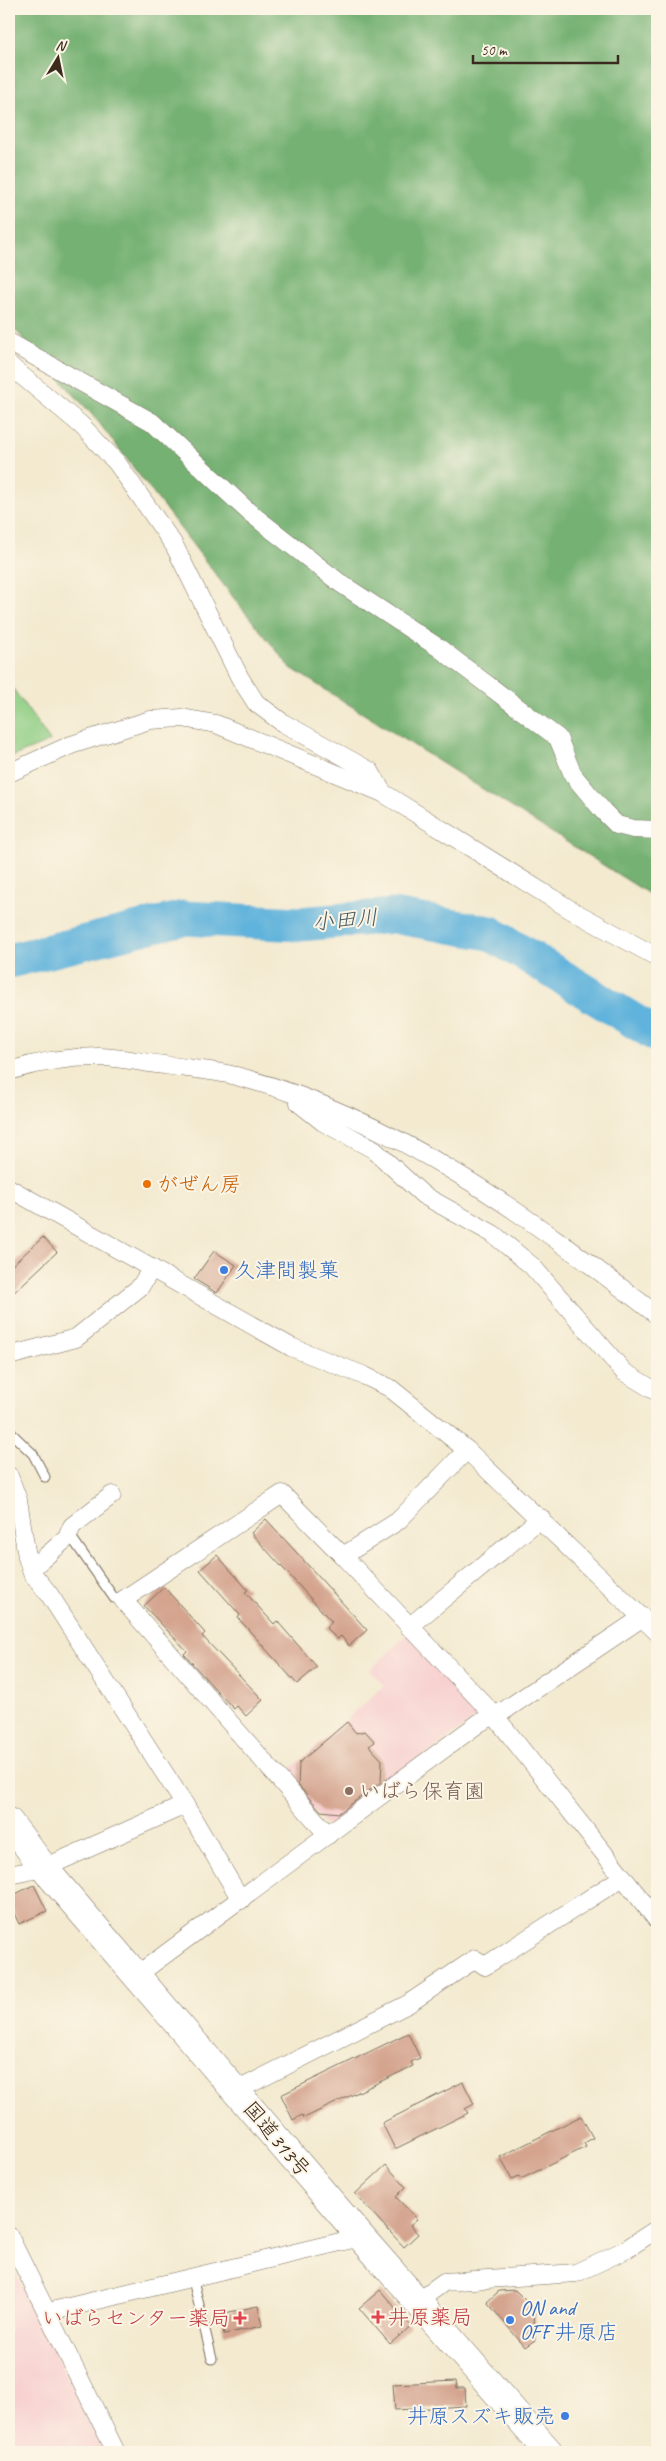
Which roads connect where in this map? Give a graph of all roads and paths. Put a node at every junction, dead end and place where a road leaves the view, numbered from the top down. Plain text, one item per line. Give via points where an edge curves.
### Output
1 (9, 342) edge
2 (9, 365) edge
3 (9, 773) edge
4 (382, 793) junction
5 (657, 830) edge
6 (657, 958) edge
7 (9, 1071) edge
8 (281, 1089) junction
9 (9, 1188) edge
10 (152, 1268) junction
11 (657, 1315) edge
12 (9, 1356) edge
13 (657, 1392) edge
14 (9, 1431) edge
15 (467, 1450) junction
16 (9, 1476) edge
17 (45, 1477) dead end
18 (112, 1495) dead end
19 (541, 1518) junction
20 (68, 1534) junction
21 (343, 1556) junction
22 (31, 1568) junction
23 (123, 1600) junction
24 (643, 1617) junction
25 (409, 1627) junction
26 (657, 1632) edge
27 (494, 1716) junction
28 (185, 1806) junction
29 (9, 1822) edge
30 (328, 1835) junction
31 (44, 1868) junction
32 (9, 1876) edge
33 (623, 1877) junction
34 (241, 1900) junction
35 (657, 1920) edge
36 (137, 1975) junction
37 (236, 2091) junction
38 (657, 2229) edge
39 (9, 2236) edge
40 (360, 2237) junction
41 (192, 2276) junction
42 (418, 2301) junction
43 (48, 2312) junction
44 (212, 2359) dead end
45 (116, 2452) edge
46 (549, 2452) edge

1 - 5 street via 152,422 249,512 340,582 439,648 558,738 573,775 617,824 633,829
2 - 4 street via 81,424 117,463 174,545 240,678 256,703 283,723 370,771
3 - 4 street via 71,745 116,730 150,720 182,718 216,724
4 - 6 street via 570,910
7 - 8 street via 39,1062 99,1057 234,1076
8 - 11 street via 376,1128 463,1175 569,1247
8 - 13 street via 323,1122 373,1149 423,1195 492,1234 532,1266 624,1372
9 - 10 street
10 - 12 street via 140,1288 76,1338
10 - 15 street via 291,1347 390,1388
14 - 17 lane via 33,1454
15 - 19 street
15 - 21 street via 398,1522
16 - 22 street via 18,1500
18 - 20 street via 72,1526
19 - 24 street
19 - 25 street
20 - 22 street
20 - 23 lane via 114,1598
21 - 23 street via 282,1494
21 - 25 street
22 - 28 street
23 - 30 street
24 - 26 street
24 - 27 street
25 - 27 street
27 - 30 street via 481,1722
27 - 33 street
28 - 31 street
28 - 34 street
29 - 31 highway, 国道313号
30 - 34 street
31 - 32 street
31 - 36 highway, 国道313号
33 - 35 street
33 - 37 street via 485,1966 475,1959 408,2004
34 - 36 street
36 - 37 highway, 国道313号
37 - 40 highway, 国道313号
38 - 42 street via 625,2250 576,2273 444,2282
39 - 43 street
40 - 41 street
40 - 42 highway, 国道313号
41 - 43 street
41 - 44 lane
42 - 46 highway, 国道313号
43 - 45 street

